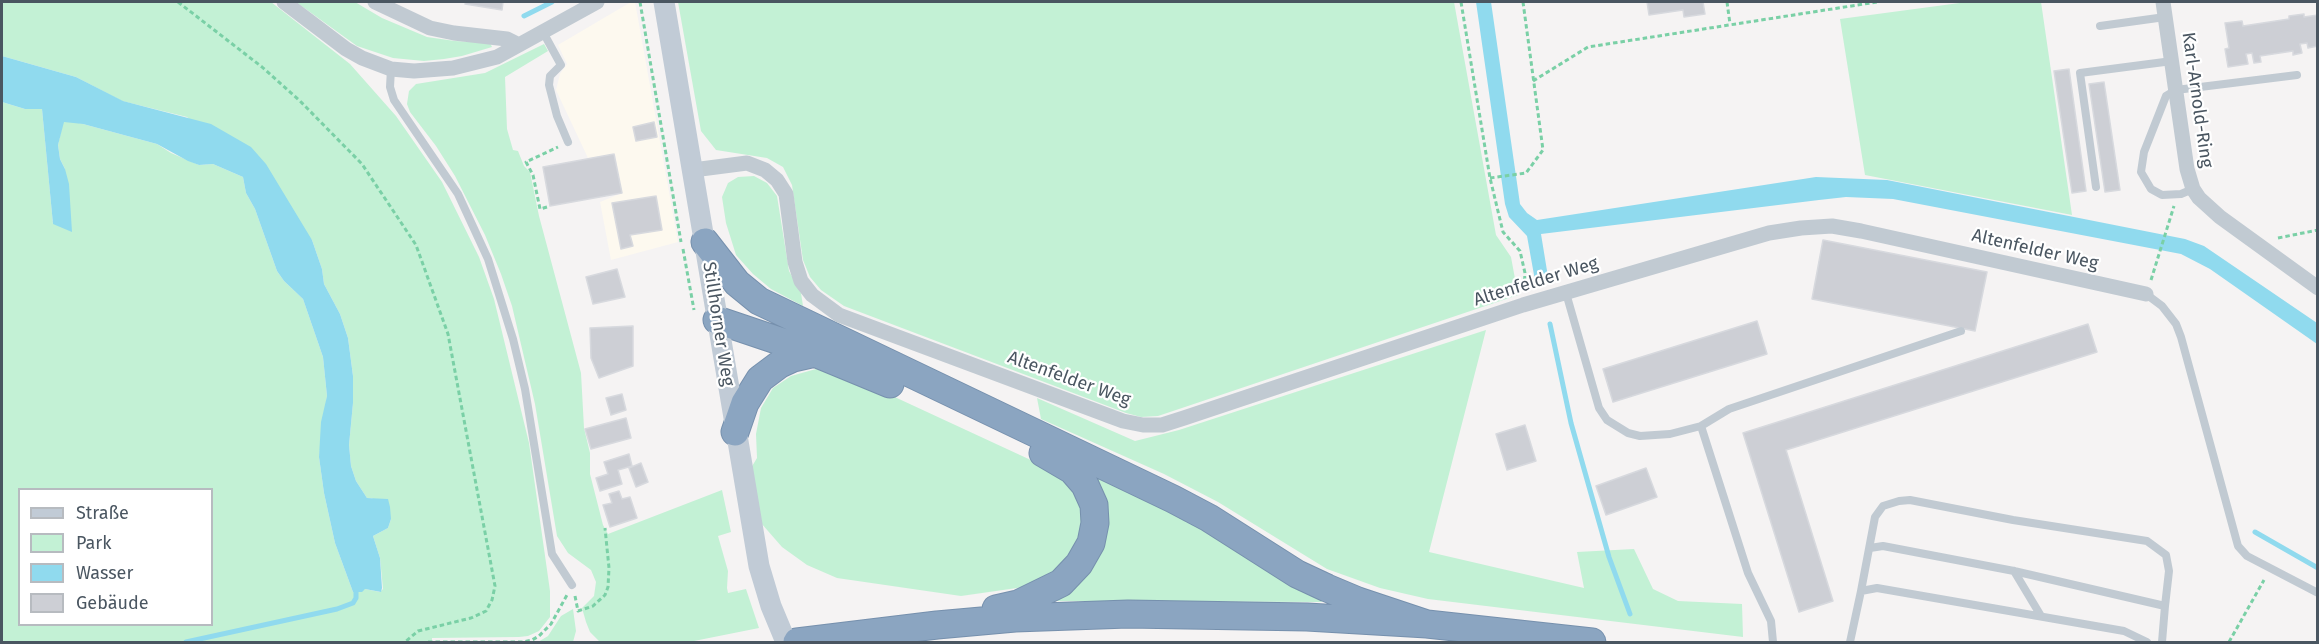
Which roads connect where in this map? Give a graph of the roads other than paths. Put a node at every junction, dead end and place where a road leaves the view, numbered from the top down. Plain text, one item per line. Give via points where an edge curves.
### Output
1 (284, 2) edge
2 (597, 2) edge
3 (664, 2) edge
4 (380, 3) edge
5 (2164, 9) edge
6 (2100, 26) dead end
7 (543, 32) junction
8 (519, 45) junction
9 (2172, 61) junction
10 (391, 69) junction
11 (2297, 75) dead end
12 (2176, 90) junction
13 (568, 142) road end
14 (693, 170) junction
15 (2096, 187) dead end
16 (2193, 189) junction
17 (705, 242) junction
18 (2318, 288) edge
19 (1566, 293) junction
20 (2146, 294) joint
21 (759, 301) junction
22 (717, 320) junction
23 (1961, 331) dead end
24 (815, 353) junction
25 (1701, 426) junction
26 (735, 432) junction
27 (1869, 548) junction
28 (2014, 571) junction
29 (572, 585) road end
30 (1861, 591) junction
31 (2318, 593) edge
32 (2165, 606) junction
33 (2041, 616) junction
34 (937, 624) junction
35 (1427, 624) junction
36 (796, 642) edge
37 (1592, 642) edge
38 (1773, 642) edge
39 (1850, 642) edge
40 (2146, 642) edge
41 (2162, 642) edge

1 - 10 street via 346,49
2 - 7 street
3 - 14 main road, Stillhorner Weg
4 - 8 street via 430,28 507,39
5 - 6 lane
5 - 9 street, Karl-Arnold-Ring
7 - 8 street
7 - 13 lane via 561,65 550,76 549,85
8 - 10 street via 497,57 453,68 414,72
9 - 12 street, Karl-Arnold-Ring
9 - 15 lane via 2080,73
10 - 29 lane via 394,100 458,194 488,259 525,389 552,554
11 - 12 lane
12 - 16 street, Karl-Arnold-Ring
12 - 16 lane via 2166,96 2144,152 2141,172 2151,189 2162,195
14 - 17 main road, Stillhorner Weg
14 - 19 street, Altenfelder Weg via 747,163 777,180 786,194 801,280 812,295 839,315 1123,421 1143,425 1184,418
16 - 18 street, Karl-Arnold-Ring via 2205,205
17 - 21 highway via 737,283
17 - 22 main road, Stillhorner Weg
19 - 20 street, Altenfelder Weg via 1769,233 1832,226
19 - 25 lane via 1599,408 1607,420 1628,433 1647,436
20 - 31 lane, Altenfelder Weg via 2162,306 2181,337 2238,546 2270,570
21 - 22 highway via 742,304
21 - 35 highway via 1173,499 1297,574 1358,601
22 - 24 highway
22 - 26 main road, Stillhorner Weg
23 - 25 lane via 1729,410
24 - 26 highway via 780,364 760,378 745,403
24 - 34 highway via 1054,458 1085,485 1094,505 1091,543 1080,564 1061,583 1018,604
25 - 38 lane via 1748,573 1771,621
26 - 36 main road, Stillhorner Weg via 759,566 771,606
27 - 28 lane via 1883,546
27 - 30 lane
27 - 32 lane via 1875,517 1883,506 1910,500 2147,542 2166,555 2169,571
28 - 32 lane
28 - 33 lane
30 - 33 lane via 1877,588
30 - 39 lane
32 - 41 lane
33 - 40 lane via 2124,631
34 - 35 highway via 1128,614
34 - 36 highway
35 - 37 highway

